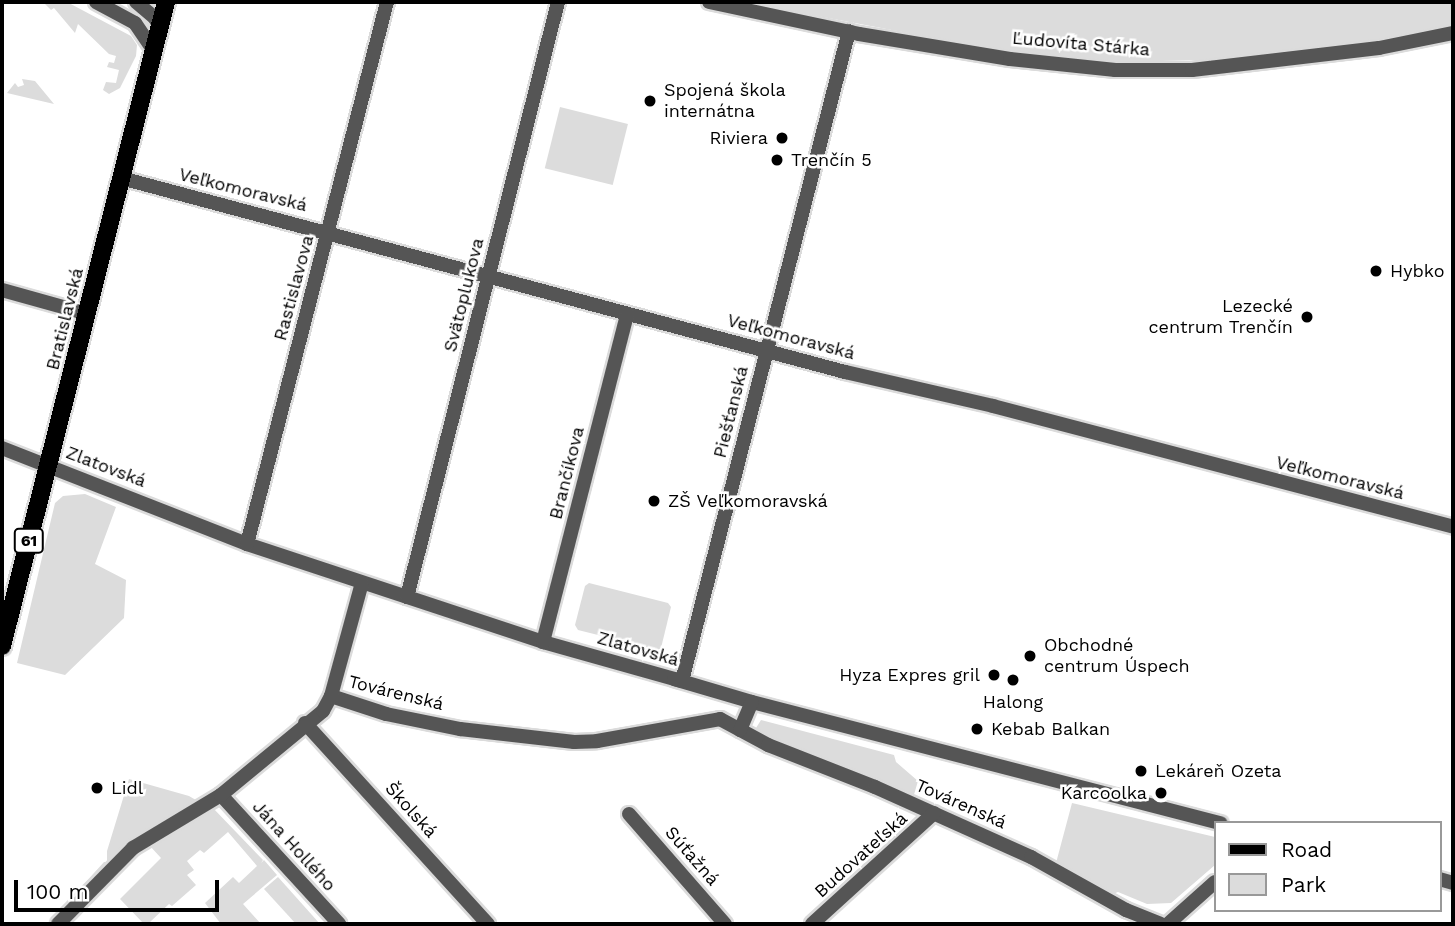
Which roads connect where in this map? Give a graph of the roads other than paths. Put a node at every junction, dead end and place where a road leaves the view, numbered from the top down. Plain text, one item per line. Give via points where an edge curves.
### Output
1 (122, 2) edge
2 (136, 2) edge
3 (166, 2) edge
4 (387, 2) edge
5 (558, 2) edge
6 (709, 2) edge
7 (99, 3) edge
8 (160, 27) junction
9 (849, 31) junction
10 (1453, 33) edge
11 (154, 51) junction
12 (121, 178) junction
13 (328, 231) junction
14 (488, 277) junction
15 (2, 290) edge
16 (88, 314) junction
17 (627, 314) junction
18 (767, 350) junction
19 (2, 448) edge
20 (49, 466) junction
21 (1453, 527) edge
22 (247, 544) junction
23 (362, 583) junction
24 (407, 597) junction
25 (543, 642) junction
26 (2, 646) edge
27 (682, 681) junction
28 (331, 696) junction
29 (752, 702) junction
30 (305, 723) junction
31 (740, 730) junction
32 (221, 794) junction
33 (934, 813) junction
34 (629, 814) dead end
35 (1214, 821) edge
36 (1214, 883) edge
37 (58, 924) edge
38 (339, 924) edge
39 (488, 924) edge
40 (725, 924) edge
41 (812, 924) edge
42 (1160, 924) edge
43 (1168, 924) edge

1 - 7 street
2 - 8 street
3 - 8 main road, Bratislavská / 61
4 - 13 street, Rastislavova
5 - 14 street, Svätoplukova
6 - 9 street, Ľudovíta Stárka
7 - 11 street via 135,23
8 - 11 main road, Bratislavská / 61
9 - 10 street, Ľudovíta Stárka via 1010,59 1192,70 1379,48
9 - 18 street, Piešťanská
11 - 12 main road, Bratislavská / 61
12 - 13 street, Veľkomoravská
12 - 16 main road, Bratislavská / 61
13 - 14 street, Veľkomoravská
13 - 22 street, Rastislavova
14 - 17 street, Veľkomoravská
14 - 24 street, Svätoplukova
15 - 16 street
16 - 20 main road, Bratislavská / 61
17 - 18 street, Veľkomoravská
17 - 25 street, Brančíkova
18 - 21 street, Veľkomoravská
18 - 27 street, Piešťanská
19 - 20 street, Zlatovská
20 - 22 street, Zlatovská
20 - 26 main road, Bratislavská / 61
22 - 23 street, Zlatovská
23 - 24 street, Zlatovská
23 - 28 street
24 - 25 street, Zlatovská
25 - 27 street, Zlatovská
27 - 29 street, Zlatovská via 674,679
28 - 30 street via 323,711
28 - 31 street, Továrenská via 460,729 574,742 720,719
29 - 31 street
29 - 35 street, Zlatovská
30 - 32 street
30 - 39 street, Školská
31 - 33 street, Továrenská
32 - 37 street via 134,848
32 - 38 street, Jána Hollého
33 - 41 street, Budovateľská
33 - 42 street, Továrenská
34 - 40 street, Súťažná
36 - 43 street

